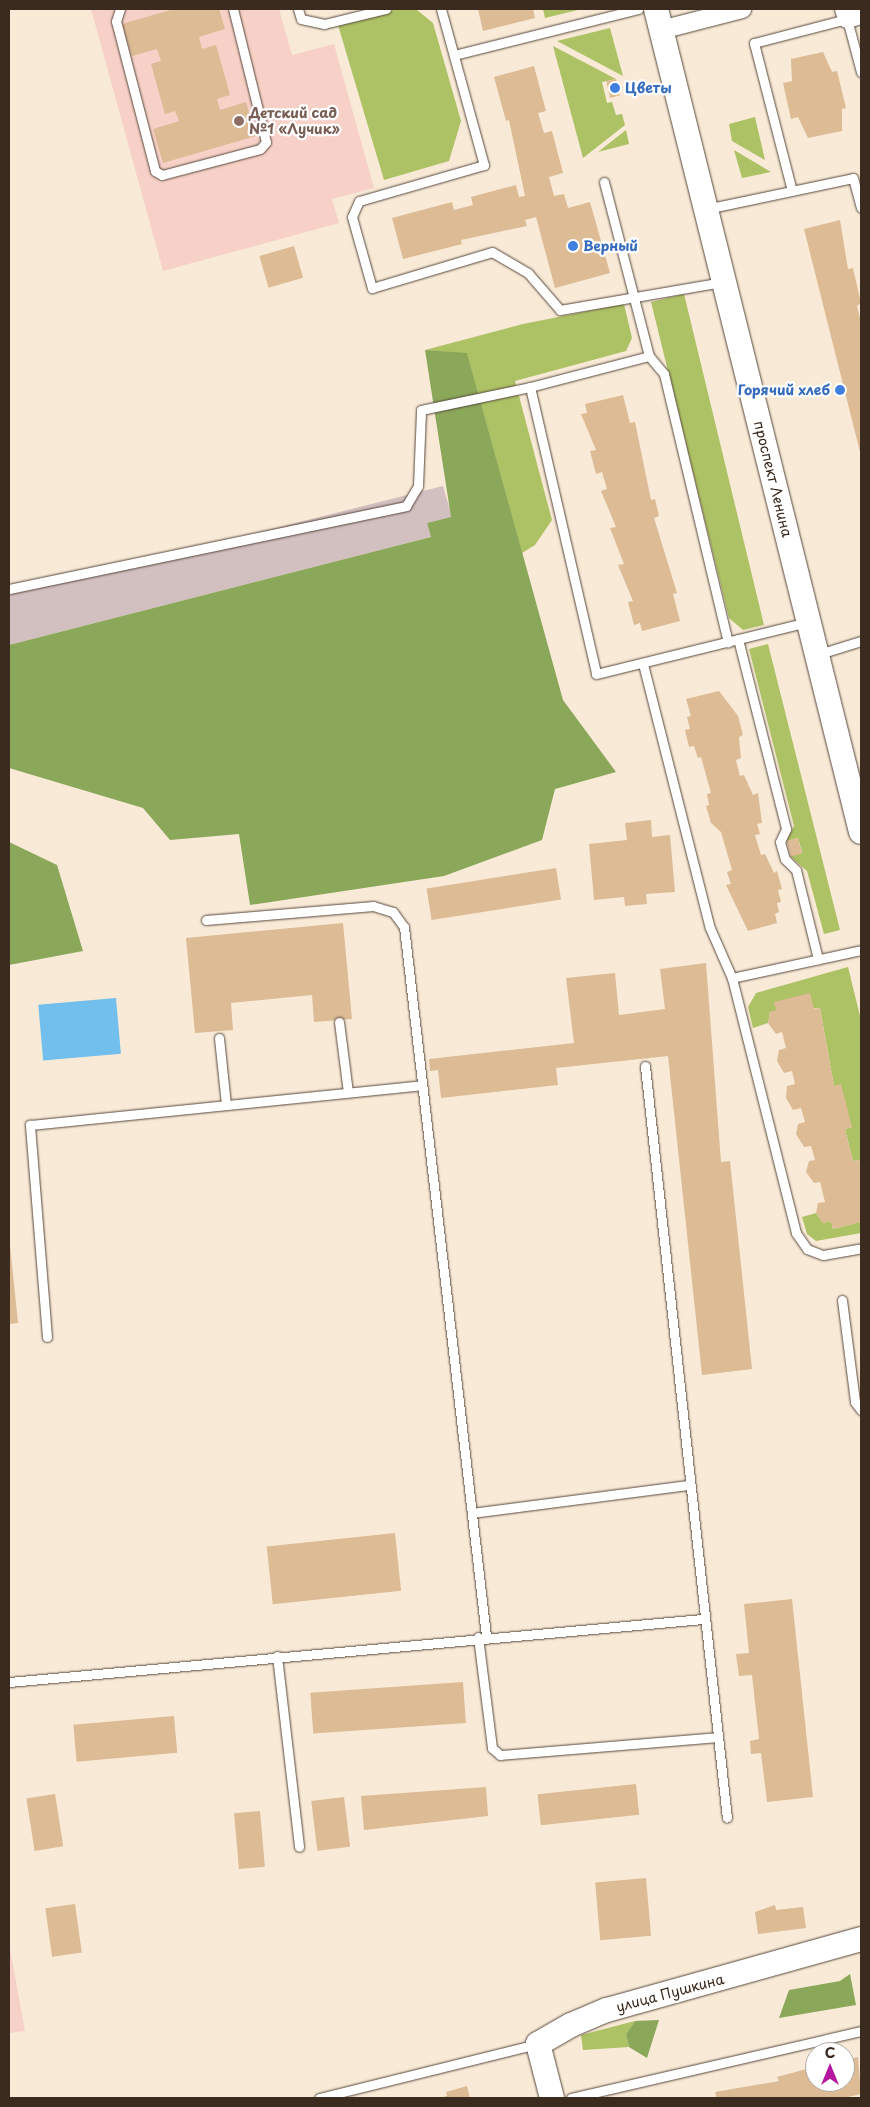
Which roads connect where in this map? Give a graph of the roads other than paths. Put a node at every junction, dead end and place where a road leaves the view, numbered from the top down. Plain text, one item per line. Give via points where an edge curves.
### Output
1 (120, 9) edge
2 (234, 9) edge
3 (298, 9) edge
4 (386, 9) edge
5 (441, 9) edge
6 (638, 9) edge
7 (742, 9) edge
8 (850, 14) edge
9 (658, 19) edge
10 (454, 55) junction
11 (861, 72) edge
12 (857, 177) edge
13 (604, 182) dead end
14 (792, 191) junction
15 (861, 208) edge
16 (706, 209) junction
17 (725, 282) junction
18 (634, 296) junction
19 (649, 356) junction
20 (530, 387) junction
21 (9, 589) edge
22 (808, 622) junction
23 (738, 639) junction
24 (861, 641) edge
25 (728, 642) junction
26 (817, 655) junction
27 (643, 664) junction
28 (857, 796) edge
29 (861, 832) edge
30 (206, 920) dead end
31 (861, 950) edge
32 (818, 959) junction
33 (732, 978) junction
34 (339, 1022) dead end
35 (219, 1038) dead end
36 (645, 1066) dead end
37 (422, 1085) junction
38 (348, 1092) junction
39 (226, 1105) junction
40 (861, 1248) edge
41 (842, 1300) dead end
42 (47, 1337) dead end
43 (861, 1410) edge
44 (689, 1485) junction
45 (472, 1513) junction
46 (702, 1619) junction
47 (482, 1637) junction
48 (277, 1656) junction
49 (9, 1682) edge
50 (717, 1738) junction
51 (726, 1818) dead end
52 (299, 1847) dead end
53 (861, 1939) edge
54 (861, 2031) edge
55 (538, 2044) junction
56 (319, 2098) edge
57 (552, 2098) edge
58 (571, 2098) edge

1 - 2 lane via 116,21 156,171 162,175 260,148 266,142
3 - 4 lane via 301,19 324,24
5 - 10 lane
6 - 10 lane
7 - 9 street
8 - 11 lane
8 - 14 lane via 754,43
9 - 16 main road, проспект Ленина
10 - 18 lane via 484,165 359,201 352,217 372,288 492,252 528,272 560,310
12 - 14 lane
12 - 15 lane
13 - 18 lane
14 - 16 lane
16 - 17 main road, проспект Ленина
17 - 18 lane
17 - 22 main road, проспект Ленина
18 - 19 lane
19 - 20 lane
19 - 25 lane via 664,374
20 - 21 lane via 421,410 418,486 406,506
20 - 27 lane via 596,674
22 - 23 lane
22 - 26 main road, проспект Ленина
23 - 25 lane
23 - 32 lane via 786,829 780,842 785,859 796,870
24 - 26 lane
25 - 27 lane
26 - 28 main road, проспект Ленина
27 - 33 lane via 710,928
28 - 29 main road, проспект Ленина
30 - 37 lane via 364,906 393,912 404,927
31 - 32 lane
32 - 33 lane
33 - 40 lane via 796,1233 807,1249 823,1255
34 - 38 lane
35 - 39 lane
36 - 44 lane
37 - 38 lane
37 - 45 lane
38 - 39 lane
39 - 42 lane via 30,1125
41 - 43 lane via 855,1402
44 - 45 lane
44 - 46 lane
45 - 47 lane
46 - 47 lane
46 - 50 lane
47 - 48 lane
47 - 50 lane via 492,1748 500,1755
48 - 49 lane
48 - 52 lane
50 - 51 lane
53 - 55 main road, улица Пушкина via 607,2010
54 - 58 lane
55 - 56 lane
55 - 57 main road

